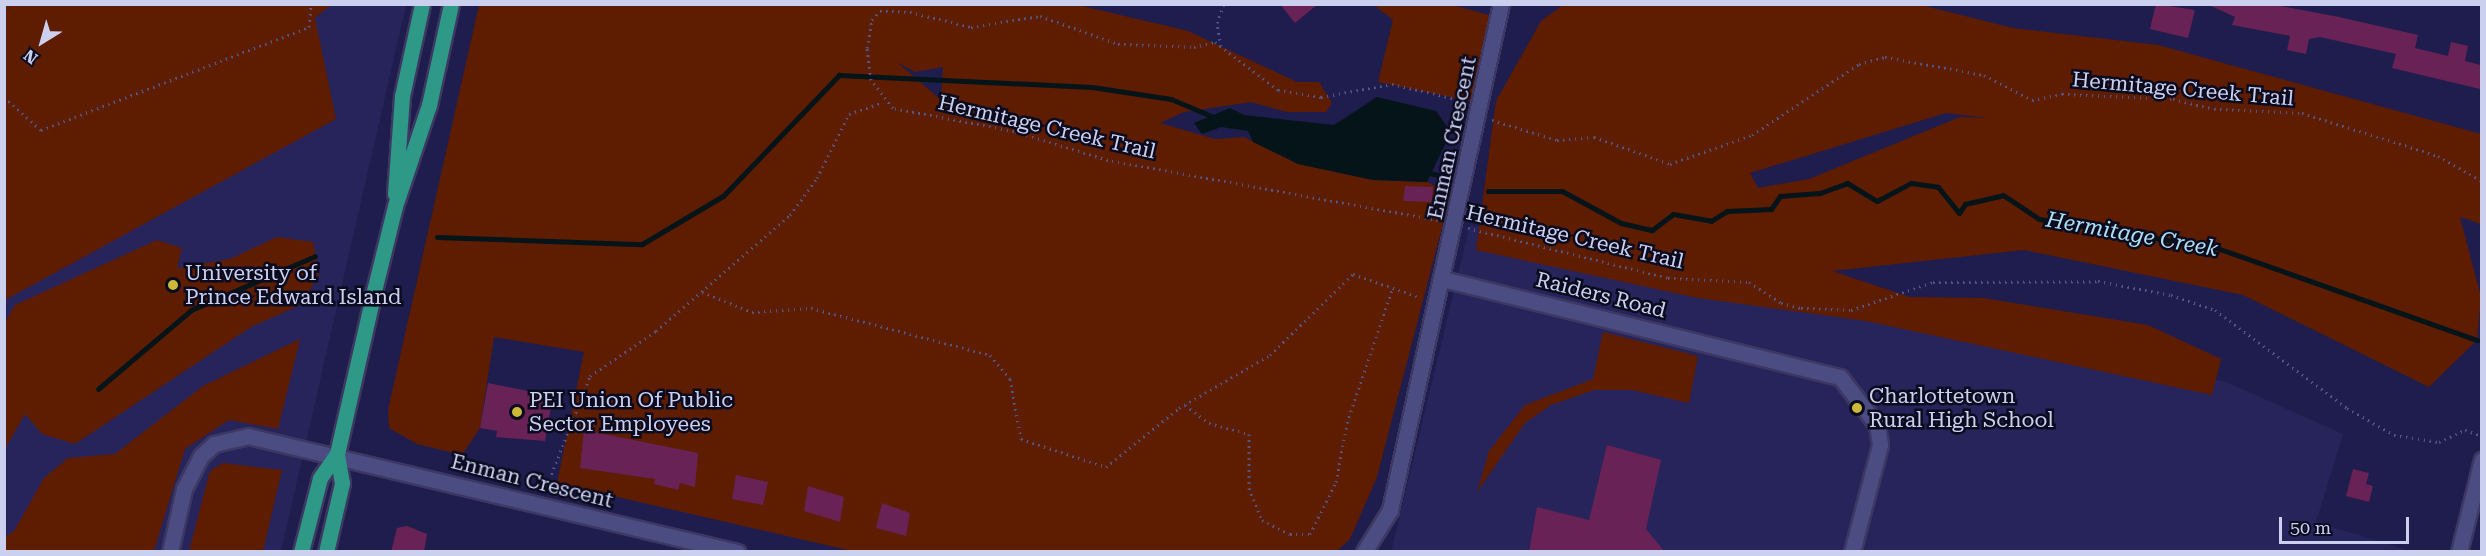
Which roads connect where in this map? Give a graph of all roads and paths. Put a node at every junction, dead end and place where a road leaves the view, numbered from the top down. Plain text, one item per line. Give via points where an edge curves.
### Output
1 (311, 4) edge
2 (422, 4) edge
3 (451, 4) edge
4 (1224, 4) edge
5 (1501, 4) edge
6 (1221, 46) junction
7 (4, 97) edge
8 (883, 102) junction
9 (1471, 104) dead end
10 (1486, 116) dead end
11 (2481, 181) edge
12 (395, 206) junction
13 (1444, 221) dead end
14 (1464, 227) dead end
15 (1443, 279) junction
16 (1392, 290) junction
17 (702, 292) junction
18 (1437, 302) junction
19 (1185, 405) junction
20 (2481, 436) edge
21 (337, 454) junction
22 (2481, 460) edge
23 (540, 506) junction
24 (170, 552) edge
25 (301, 552) edge
26 (326, 552) edge
27 (737, 552) edge
28 (1364, 552) edge
29 (1852, 552) edge
30 (2459, 552) edge

1 - 7 path via 309,27 41,130
2 - 12 main road via 402,96
3 - 12 main road via 429,105
4 - 6 path via 1217,23
5 - 15 street, Enman Crescent
6 - 8 path via 1215,42 1194,47 1118,44 1040,16 971,27 880,11 872,20 867,48 871,80
6 - 9 path via 1278,90 1321,97 1392,84
8 - 13 path, Hermitage Creek Trail via 893,108 1014,131 1108,160
8 - 17 path via 849,114 790,215
10 - 11 path, Hermitage Creek Trail via 1510,128 1557,140 1594,137 1670,164 1752,135 1859,64 1885,57 1984,75 2032,100 2062,94 2174,99 2214,109 2302,113 2438,156
12 - 21 main road
14 - 20 path, Hermitage Creek Trail via 1668,278 1749,282 1781,303 1801,308 1851,310 1933,282 2098,281 2171,296 2216,310 2347,408 2394,435 2439,442 2465,430
15 - 18 street
15 - 29 street, Raiders Road via 1840,377 1877,425 1880,445
16 - 18 path
16 - 19 path via 1353,274 1270,355
16 - 19 path via 1347,423 1336,482 1310,534 1290,534 1262,520 1250,488 1249,434 1209,423
17 - 19 path via 752,312 810,309 990,356 1010,379 1021,439 1106,467
17 - 23 path via 590,376
18 - 28 street via 1390,510
21 - 23 street, Enman Crescent
21 - 24 street, Enman Crescent via 248,436 214,444 191,472
21 - 25 main road via 320,478
21 - 26 main road via 342,483
22 - 30 street
23 - 27 street, Enman Crescent

